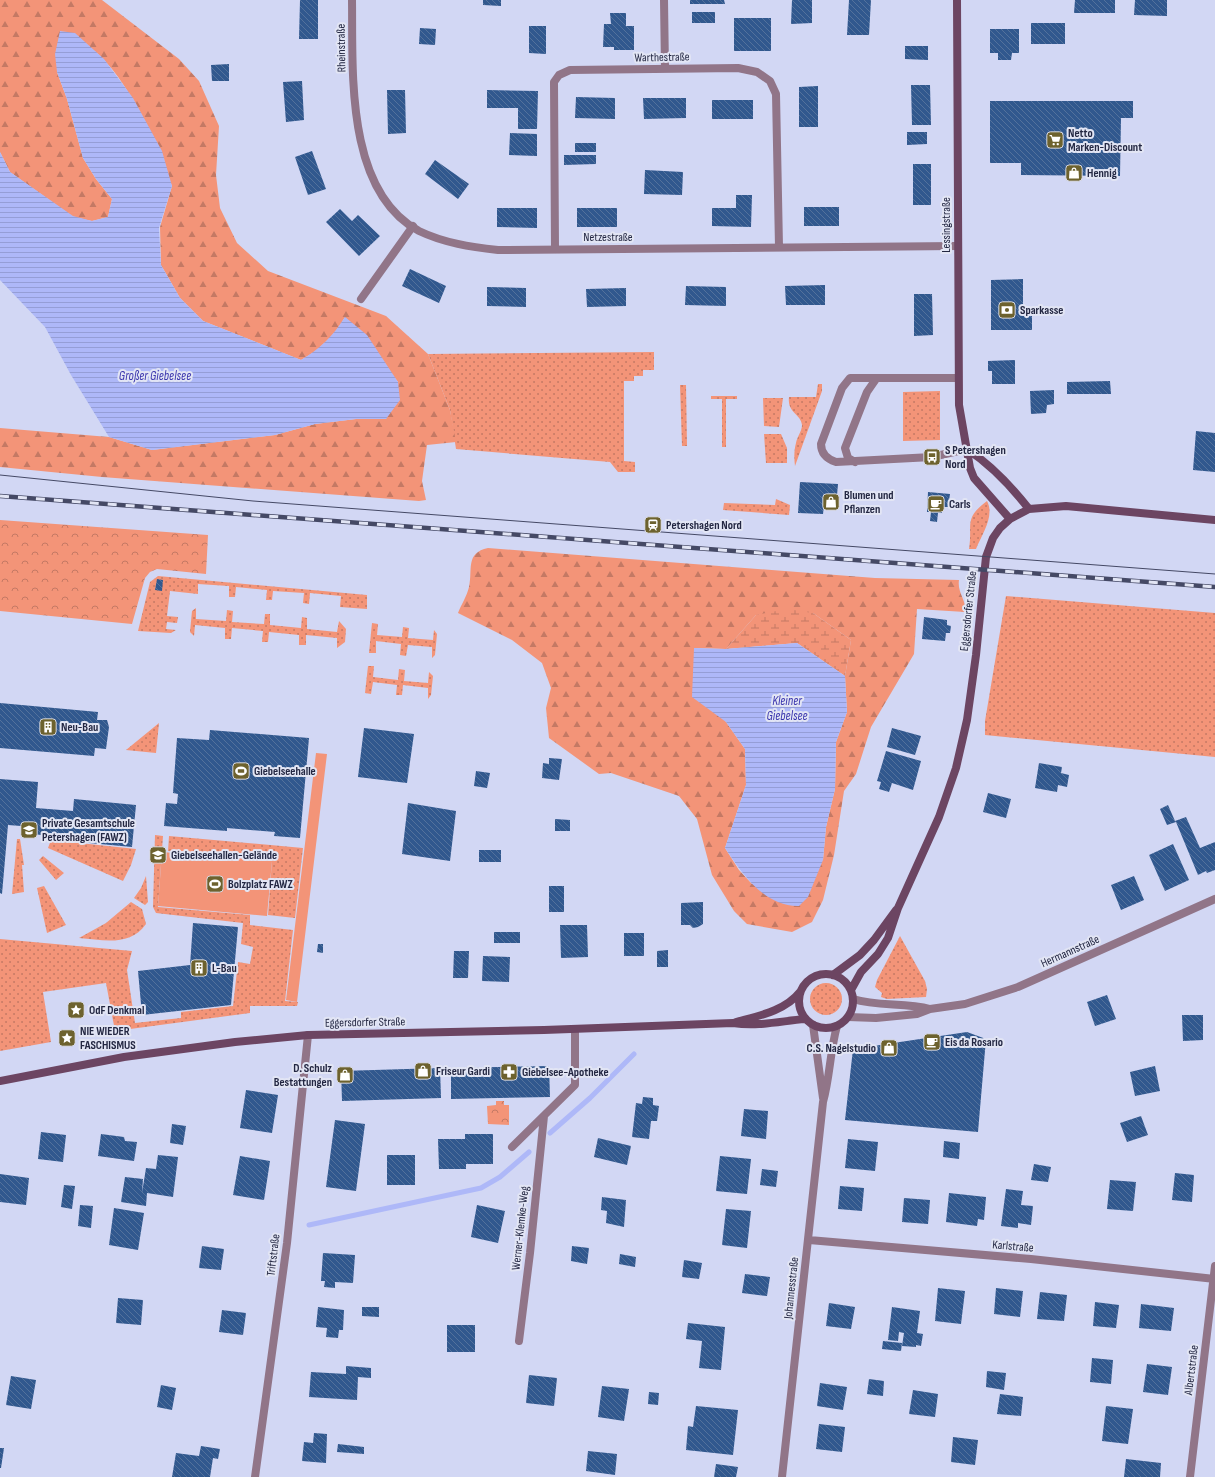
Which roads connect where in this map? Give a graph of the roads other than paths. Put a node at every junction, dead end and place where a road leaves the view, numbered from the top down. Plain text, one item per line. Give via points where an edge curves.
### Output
1 (352, 0) edge
2 (664, 0) edge
3 (957, 0) edge
4 (665, 69) junction
5 (353, 95) joint
6 (413, 226) junction
7 (957, 246) junction
8 (778, 247) junction
9 (556, 249) junction
10 (362, 299) dead end
11 (958, 378) junction
12 (876, 379) junction
13 (967, 449) junction
14 (855, 462) junction
15 (1029, 509) junction
16 (1010, 519) junction
17 (1215, 520) edge
18 (1215, 900) edge
19 (898, 908) junction
20 (833, 975) junction
21 (801, 990) junction
22 (851, 990) junction
23 (853, 999) junction
24 (930, 1009) junction
25 (848, 1017) junction
26 (805, 1018) junction
27 (733, 1023) junction
28 (813, 1025) junction
29 (837, 1026) junction
30 (575, 1029) junction
31 (308, 1035) junction
32 (0, 1081) edge
33 (823, 1102) junction
34 (544, 1116) junction
35 (512, 1147) dead end
36 (809, 1240) junction
37 (1215, 1266) edge
38 (1214, 1278) edge
39 (519, 1341) dead end
40 (255, 1477) edge
41 (782, 1477) edge
42 (1190, 1477) edge

1 - 5 street, Rheinstraße
2 - 4 street
3 - 7 street, Lessingstraße
4 - 8 street, Warthestraße via 738,68 757,72 770,81 776,94
4 - 9 street, Warthestraße via 570,70 559,75 554,82
5 - 6 street, Netzestraße via 363,150 377,188 394,211
6 - 9 street, Netzestraße via 450,243 473,248
6 - 10 street
7 - 8 street, Netzestraße
7 - 11 street, Lessingstraße
8 - 9 street, Netzestraße
11 - 12 street
11 - 13 street, Lessingstraße via 959,405
12 - 14 street via 866,392 845,448 848,458
12 - 14 street via 850,378 842,388 821,444 824,454 829,459 836,462
13 - 14 street via 932,457
13 - 15 street via 990,466
13 - 16 street, Lessingstraße via 974,478
15 - 16 street, Eggersdorfer Straße
15 - 17 street, Eggersdorfer Straße via 1066,506
16 - 19 street, Eggersdorfer Straße via 1000,528 986,557 967,720 956,768 939,817
18 - 24 street, Hermannstraße via 1018,987 965,1004
19 - 20 street, Eggersdorfer Straße via 860,955
19 - 22 street, Eggersdorfer Straße via 888,938 878,954 861,972
20 - 21 street via 820,974
20 - 22 street via 844,980
21 - 26 street via 800,1008
21 - 27 street, Eggersdorfer Straße via 794,1000 784,1006
22 - 23 street
23 - 24 street, Hermannstraße via 881,1004 916,1005
23 - 25 street via 853,1007
24 - 25 street, Hermannstraße via 917,1014 897,1016
25 - 29 street
26 - 27 street, Eggersdorfer Straße via 766,1025
26 - 28 street
27 - 30 street, Eggersdorfer Straße
28 - 29 street via 825,1028
28 - 33 street, Johannesstraße
29 - 33 street, Johannesstraße
30 - 31 street, Eggersdorfer Straße
30 - 34 street via 575,1085
31 - 32 street, Eggersdorfer Straße via 124,1057
31 - 40 street, Triftstraße via 287,1243
33 - 36 street, Johannesstraße
34 - 35 street
34 - 39 street, Werner-Klemke-Weg
36 - 38 street, Karlstraße
36 - 41 street, Johannesstraße
37 - 38 street, Albertstraße
38 - 42 street, Albertstraße

